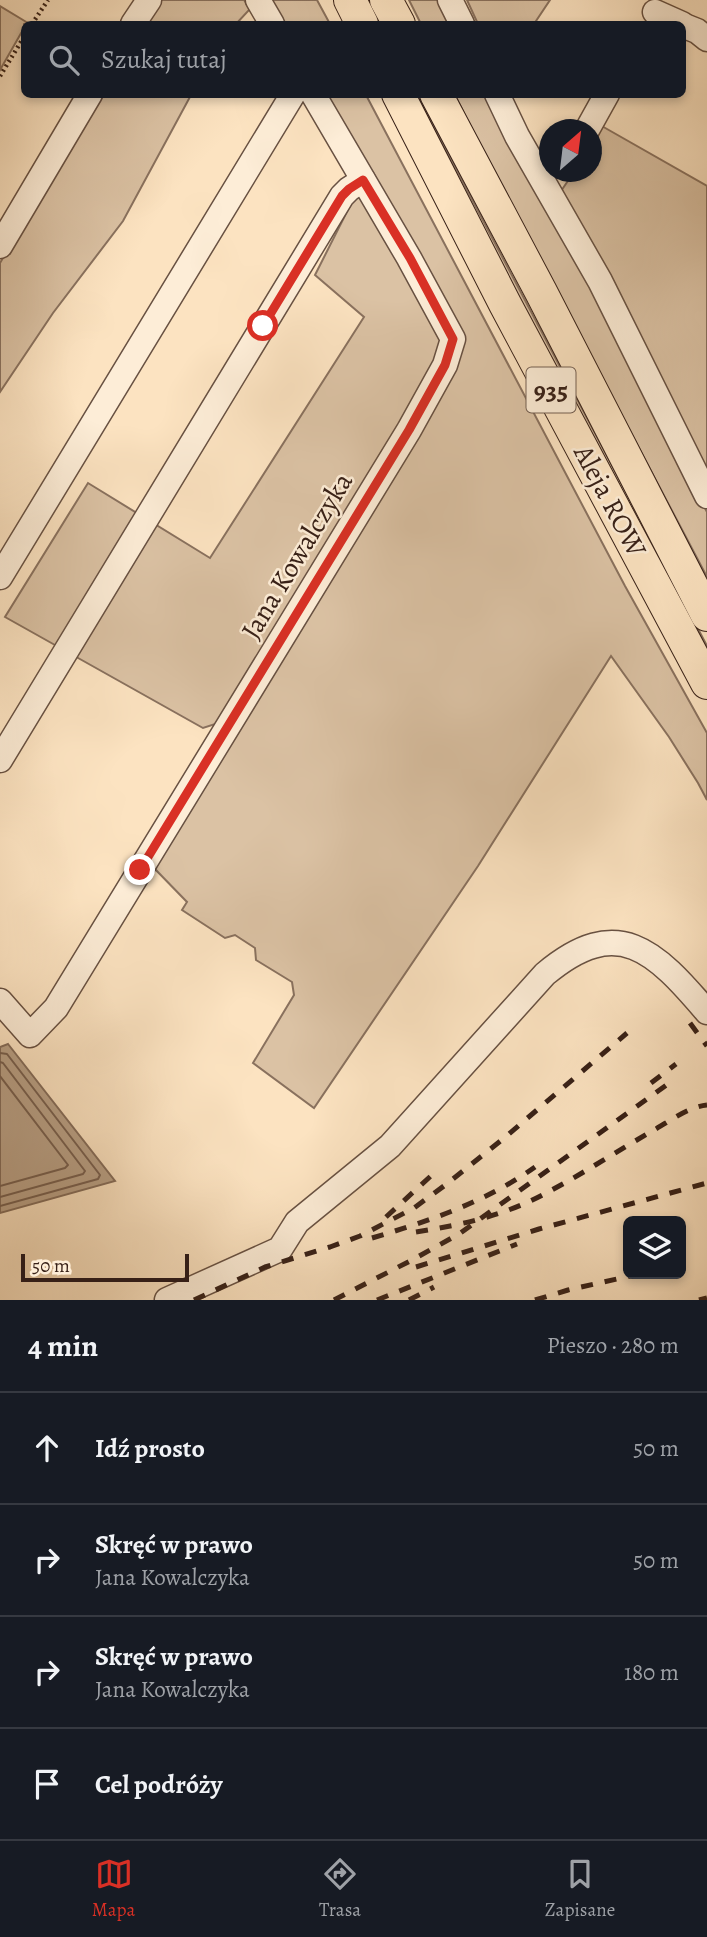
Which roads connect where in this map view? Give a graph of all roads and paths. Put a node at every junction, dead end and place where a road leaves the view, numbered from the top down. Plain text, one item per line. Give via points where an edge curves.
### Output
1 (48, 0) edge
2 (149, 0) edge
3 (258, 0) edge
4 (349, 0) edge
5 (386, 0) edge
6 (450, 0) edge
7 (654, 12) edge
8 (34, 21) edge
9 (135, 21) edge
10 (270, 21) edge
11 (360, 21) edge
12 (397, 21) edge
13 (460, 21) edge
14 (673, 21) edge
15 (686, 27) edge
16 (707, 39) edge
17 (21, 42) edge
18 (0, 76) edge
19 (88, 98) edge
20 (291, 98) edge
21 (315, 98) edge
22 (400, 98) edge
23 (438, 98) edge
24 (500, 98) edge
25 (605, 98) edge
26 (593, 119) edge
27 (539, 156) edge
28 (363, 180) junction
29 (556, 182) edge
30 (0, 246) edge
31 (707, 496) edge
32 (0, 577) edge
33 (707, 615) edge
34 (707, 683) edge
35 (0, 761) edge
36 (0, 1001) edge
37 (707, 1012) edge
38 (167, 1300) edge

1 - 8 path
2 - 9 street
3 - 10 street
4 - 11 main road
5 - 12 main road
6 - 13 street
7 - 14 street
15 - 16 street
17 - 18 path
19 - 30 street
20 - 32 street
21 - 28 street, Jana Kowalczyka
22 - 34 main road, Aleja ROW / 935
23 - 33 main road, Aleja ROW / 935
24 - 27 street
25 - 26 street
28 - 35 street via 342,196
28 - 36 street, Jana Kowalczyka via 453,339 445,365 56,1007 30,1035
29 - 31 street
37 - 38 street via 678,978 630,945 589,946 564,958 390,1146 298,1222 280,1249

